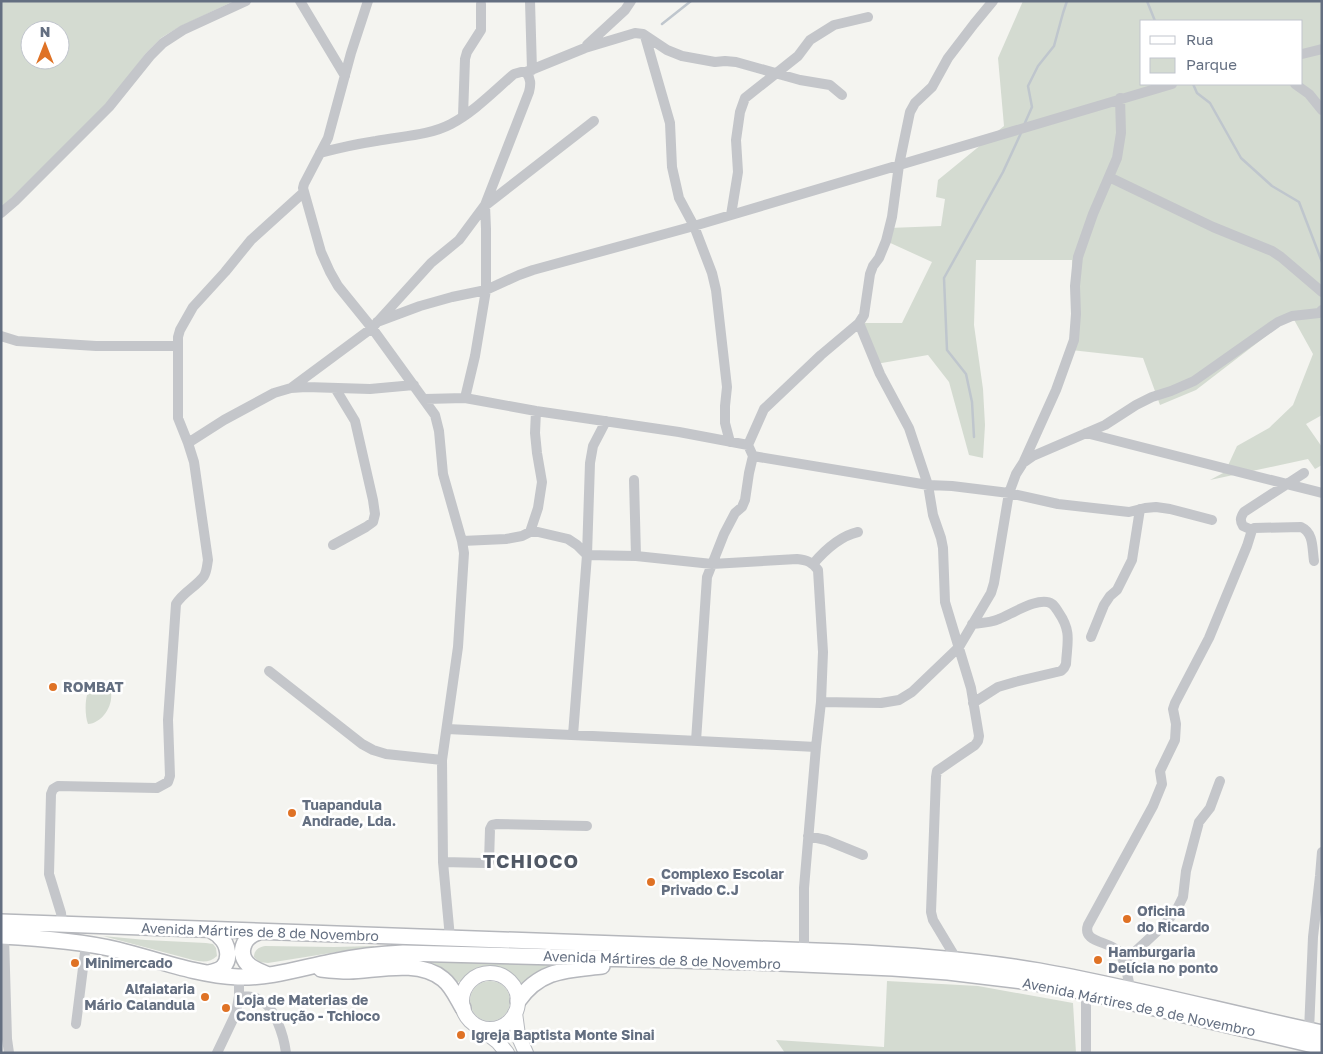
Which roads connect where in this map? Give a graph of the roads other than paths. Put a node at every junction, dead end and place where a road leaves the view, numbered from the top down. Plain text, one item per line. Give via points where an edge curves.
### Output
1 (246, 1) edge
2 (300, 1) edge
3 (368, 1) edge
4 (530, 1) edge
5 (631, 1) edge
6 (993, 1) edge
7 (481, 4) dead end
8 (868, 17) dead end
9 (646, 36) junction
10 (585, 48) junction
11 (1322, 49) edge
12 (1303, 54) edge
13 (529, 71) junction
14 (777, 74) junction
15 (345, 76) junction
16 (1168, 85) edge
17 (1296, 85) edge
18 (842, 96) dead end
19 (1120, 98) junction
20 (1322, 110) edge
21 (463, 116) junction
22 (594, 121) dead end
23 (320, 153) junction
24 (899, 165) junction
25 (1110, 177) junction
26 (304, 192) junction
27 (485, 205) junction
28 (1, 213) edge
29 (731, 215) junction
30 (694, 226) junction
31 (486, 290) junction
32 (1322, 292) edge
33 (1322, 310) edge
34 (859, 323) junction
35 (375, 325) junction
36 (1, 336) edge
37 (178, 346) junction
38 (414, 385) junction
39 (291, 388) junction
40 (335, 388) junction
41 (465, 398) junction
42 (425, 400) junction
43 (536, 412) junction
44 (606, 421) junction
45 (1086, 433) junction
46 (730, 442) junction
47 (188, 443) junction
48 (748, 445) junction
49 (753, 456) junction
50 (1023, 464) junction
51 (1304, 473) dead end
52 (634, 480) dead end
53 (1286, 484) junction
54 (928, 485) junction
55 (1009, 493) junction
56 (1322, 493) edge
57 (1140, 509) junction
58 (1212, 520) dead end
59 (1252, 530) junction
60 (530, 532) junction
61 (858, 532) dead end
62 (462, 541) junction
63 (333, 545) dead end
64 (587, 554) junction
65 (636, 556) junction
66 (1314, 561) dead end
67 (712, 564) junction
68 (813, 564) junction
69 (972, 624) junction
70 (1090, 637) dead end
71 (958, 647) junction
72 (269, 671) dead end
73 (821, 702) junction
74 (974, 703) junction
75 (447, 729) junction
76 (573, 735) junction
77 (696, 741) junction
78 (816, 747) junction
79 (442, 760) junction
80 (1220, 780) dead end
81 (587, 826) dead end
82 (808, 836) junction
83 (1322, 852) edge
84 (863, 855) dead end
85 (443, 862) junction
86 (62, 924) junction
87 (210, 930) junction
88 (2, 931) edge
89 (259, 932) junction
90 (450, 938) junction
91 (86, 944) junction
92 (804, 952) junction
93 (643, 959) junction
94 (957, 960) junction
95 (1124, 962) junction
96 (305, 968) junction
97 (208, 973) junction
98 (268, 975) junction
99 (239, 977) junction
100 (1131, 990) junction
101 (1086, 992) junction
102 (239, 996) junction
103 (516, 1007) junction
104 (463, 1008) junction
105 (76, 1024) dead end
106 (474, 1024) junction
107 (1316, 1032) edge
108 (4, 1039) edge
109 (1322, 1047) edge
110 (9, 1053) edge
111 (217, 1053) edge
112 (286, 1053) edge
113 (507, 1053) edge
114 (526, 1053) edge
115 (1086, 1053) edge

1 - 28 street via 183,30 163,43 109,107
2 - 15 street
3 - 15 street
4 - 13 street
5 - 10 street
6 - 24 street via 948,58 932,88 915,103 910,112
7 - 21 street via 481,30 465,59
8 - 14 street via 834,25 810,40 798,56
9 - 10 street via 627,34
9 - 14 street via 682,56 736,62
9 - 30 street via 670,123 675,183
10 - 13 street
11 - 12 street
13 - 21 street via 514,74
13 - 27 street via 529,92
14 - 18 street via 830,85
14 - 29 street via 745,98 740,112 736,140 738,172
15 - 23 street via 328,138
16 - 19 street
17 - 20 street
19 - 24 street
19 - 25 street via 1121,133
21 - 23 street via 450,125 421,134 354,144
22 - 27 street
23 - 26 street via 304,184
24 - 29 street
24 - 34 street via 886,242 870,274 864,315
25 - 32 street via 1212,228 1272,251
25 - 50 street via 1078,256 1074,340
26 - 35 street via 330,272 338,286
26 - 37 street via 251,240 193,306 180,330
27 - 31 street
27 - 35 street via 459,240 431,263
29 - 30 street
30 - 31 street via 525,272
30 - 46 street via 716,290 727,387 725,423
31 - 35 street via 420,306
31 - 41 street
33 - 45 street via 1278,322 1194,381 1152,396
34 - 48 street via 821,354 764,409
34 - 54 street via 880,374 909,428
35 - 38 street via 394,360
35 - 39 street
36 - 37 street via 17,341 96,346
37 - 47 street via 178,418
38 - 40 street
38 - 42 street
39 - 40 street
39 - 47 street via 249,406
40 - 63 street via 355,421 374,514 373,522
41 - 42 street
41 - 43 street
42 - 62 street via 435,415 444,479
43 - 44 street
43 - 60 street via 537,453 542,482
44 - 46 street
44 - 64 street via 591,454
45 - 50 street via 1033,456
45 - 53 street
46 - 48 street
47 - 86 street via 194,462 208,560 204,576 176,604 168,720 170,776 168,782 157,788 58,786 53,789 49,874
48 - 49 street
49 - 54 street
49 - 67 street via 746,500 724,534
50 - 55 street
51 - 53 street
52 - 65 street
53 - 56 street
53 - 59 street via 1244,512 1241,522
54 - 55 street
54 - 71 street via 943,548 945,602
55 - 57 street via 1058,504 1129,512
55 - 69 street via 994,583
57 - 58 street via 1170,509
57 - 70 street via 1132,560 1117,590 1104,605
59 - 66 street via 1301,527 1310,535
59 - 95 street via 1208,638 1175,703 1175,740 1160,771 1162,784 1159,792 1086,930 1092,939 1116,949
60 - 62 street via 506,539
60 - 64 street via 568,540
61 - 68 street via 849,534 823,552
62 - 75 street via 458,647
64 - 65 street
64 - 76 street
65 - 67 street
67 - 68 street via 797,559
67 - 77 street via 707,577
68 - 73 street via 818,570 823,652
69 - 71 street
69 - 74 street via 996,620 1035,602 1047,601 1064,621 1068,633 1066,664 1062,671 998,687
71 - 73 street via 912,692 899,700 881,703
71 - 74 street
72 - 79 street via 373,750
73 - 78 street
74 - 94 street via 978,741 937,771 936,777 931,912
75 - 76 street
75 - 79 street
76 - 77 street
77 - 78 street
78 - 82 street
79 - 85 street
80 - 95 street via 1210,808 1199,822 1178,907 1165,924
81 - 85 street via 492,825 489,862
82 - 84 street
82 - 92 street
83 - 107 street via 1313,937
85 - 90 street
86 - 87 main road, Avenida Mártires de 8 de Novembro
86 - 88 main road, Avenida Mártires de 8 de Novembro
87 - 89 main road, Avenida Mártires de 8 de Novembro
87 - 97 main road via 223,940 228,954 223,967
88 - 91 main road, Avenida Mártires de 8 de Novembro
88 - 108 street
89 - 90 main road, Avenida Mártires de 8 de Novembro
89 - 98 main road via 246,938 243,955 249,966
90 - 92 main road, Avenida Mártires de 8 de Novembro
91 - 97 main road, Avenida Mártires de 8 de Novembro
91 - 105 street
92 - 94 main road, Avenida Mártires de 8 de Novembro
93 - 96 main road, Avenida Mártires de 8 de Novembro via 403,953 378,954
93 - 101 main road, Avenida Mártires de 8 de Novembro via 920,970
93 - 103 main road via 548,975 523,993
94 - 100 main road, Avenida Mártires de 8 de Novembro via 1038,971
95 - 100 street
96 - 98 main road, Avenida Mártires de 8 de Novembro
96 - 104 main road via 347,971 416,967 445,980
97 - 99 main road, Avenida Mártires de 8 de Novembro
98 - 99 main road, Avenida Mártires de 8 de Novembro
99 - 102 street
100 - 107 main road, Avenida Mártires de 8 de Novembro
101 - 109 main road, Avenida Mártires de 8 de Novembro
101 - 115 street
102 - 111 street via 236,1013
102 - 112 street via 260,999 266,1004 281,1029
103 - 104 street via 516,990 510,982 502,975 486,973 476,976 465,987
103 - 106 street via 508,1022 497,1028
103 - 114 street via 518,1035
104 - 106 street
106 - 113 street
108 - 110 street

